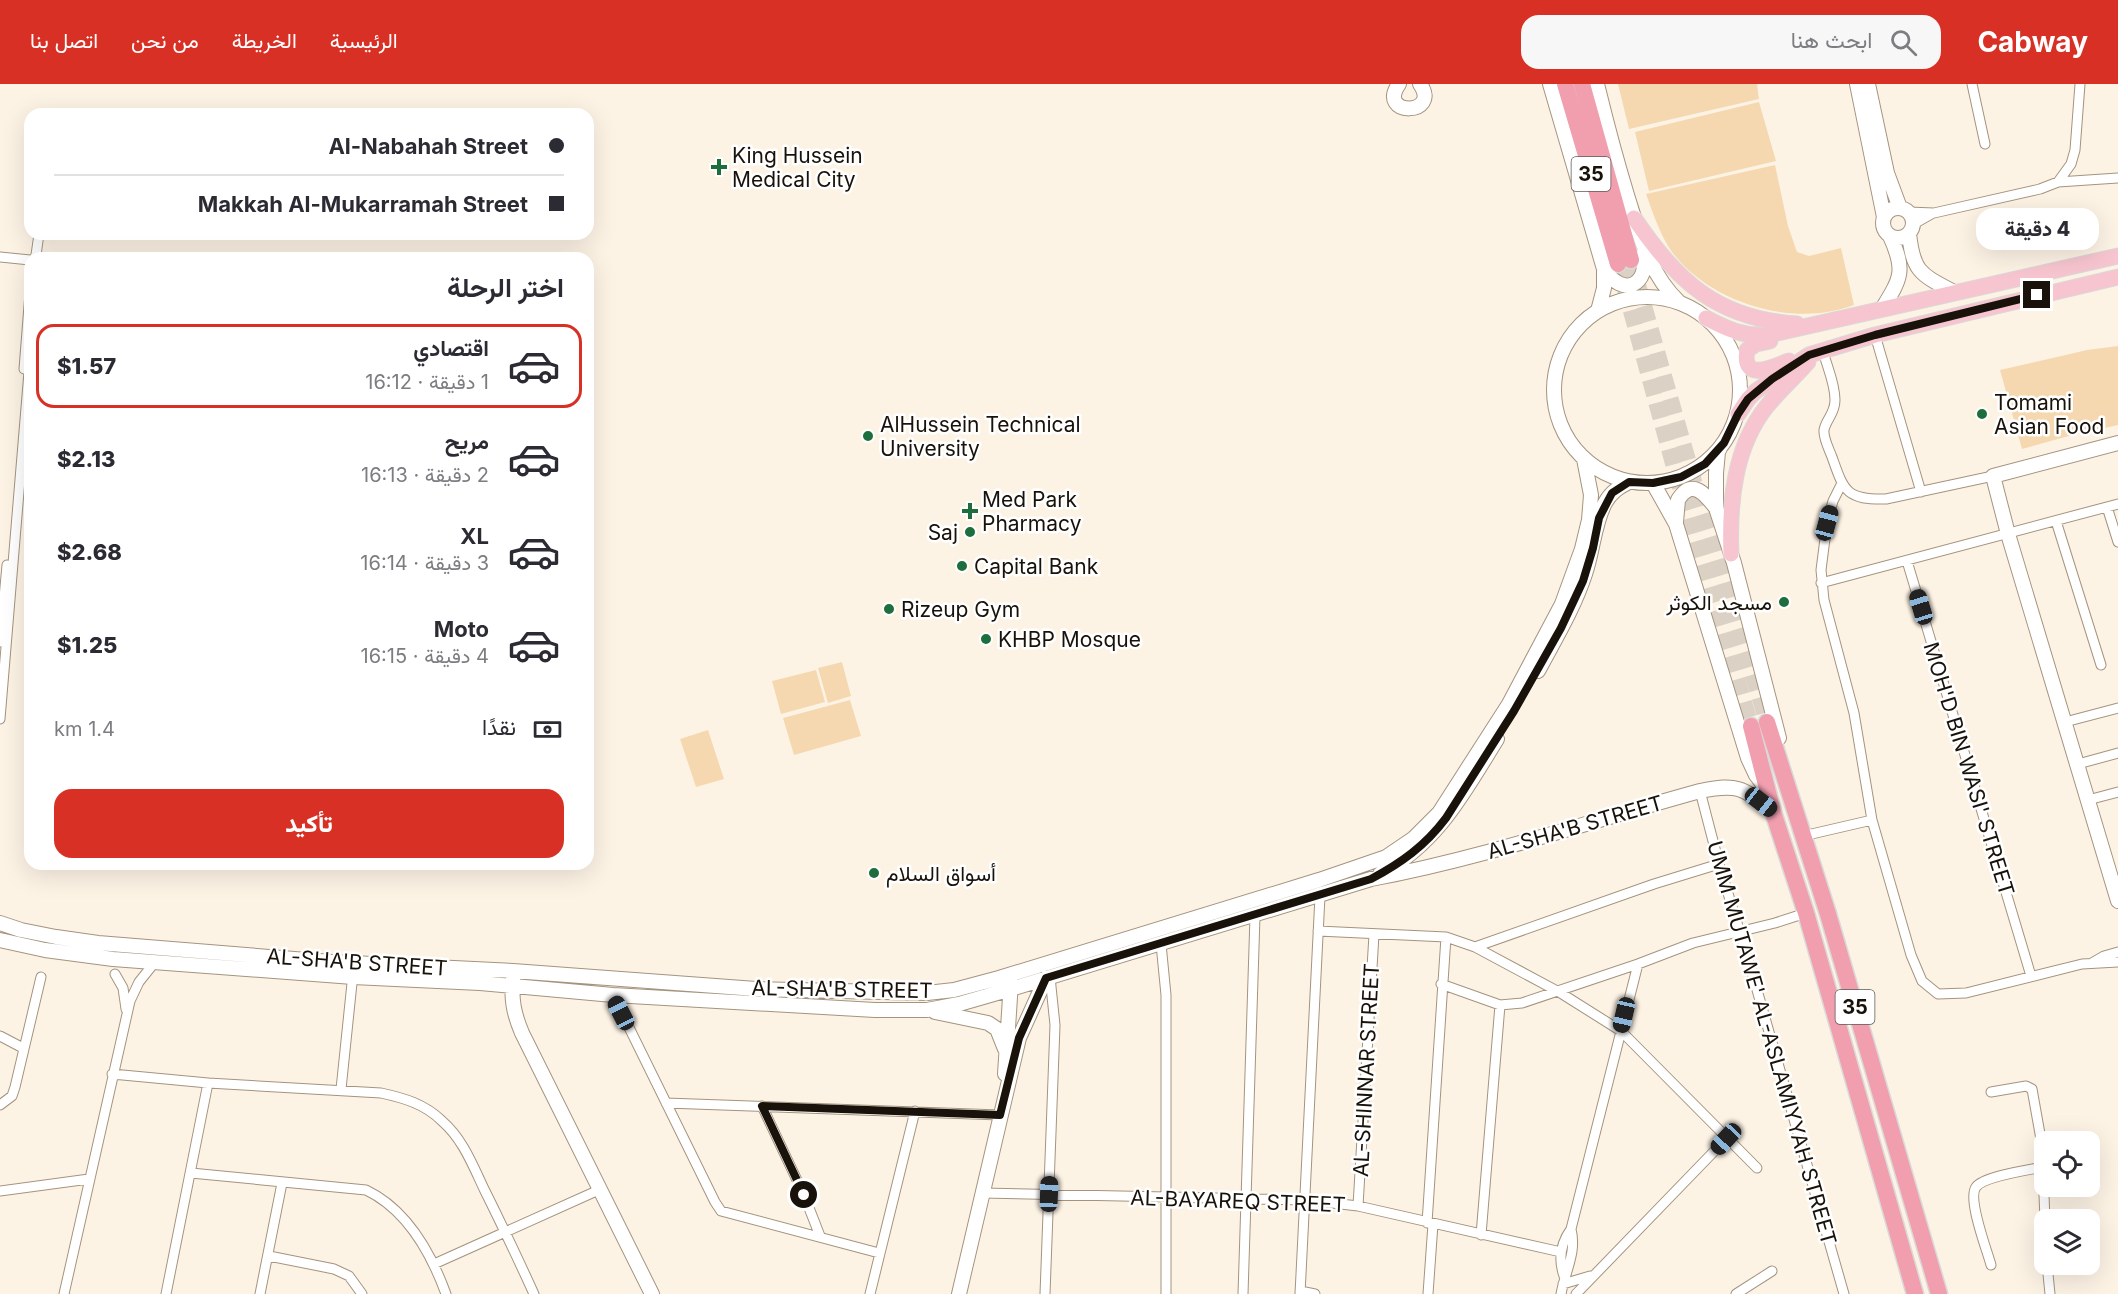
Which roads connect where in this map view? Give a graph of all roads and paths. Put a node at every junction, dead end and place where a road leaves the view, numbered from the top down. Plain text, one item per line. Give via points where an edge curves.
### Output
1 (1420, 84) edge
2 (1550, 84) edge
3 (1565, 84) edge
4 (1582, 84) edge
5 (1598, 84) edge
6 (1857, 84) edge
7 (1868, 84) edge
8 (1972, 84) edge
9 (2080, 84) edge
10 (1397, 85) edge
11 (1985, 144) dead end
12 (2118, 178) edge
13 (2058, 182) junction
14 (1884, 218) junction
15 (1634, 219) junction
16 (1907, 220) junction
17 (1890, 236) junction
18 (1642, 246) junction
19 (2118, 256) edge
20 (0, 259) edge
21 (24, 259) edge
22 (1618, 264) junction
23 (2118, 277) edge
24 (1954, 292) junction
25 (1680, 303) junction
26 (1882, 309) junction
27 (1598, 311) junction
28 (1706, 318) junction
29 (1847, 318) junction
30 (1812, 325) junction
31 (1875, 335) junction
32 (1816, 353) junction
33 (24, 363) edge
34 (1738, 414) junction
35 (24, 432) edge
36 (1724, 443) junction
37 (2118, 443) edge
38 (1584, 459) junction
39 (1993, 476) junction
40 (1629, 482) junction
41 (1653, 483) junction
42 (1841, 485) junction
43 (1921, 492) junction
44 (2118, 504) edge
45 (2107, 507) junction
46 (1716, 508) junction
47 (2056, 521) junction
48 (1676, 524) junction
49 (2008, 534) junction
50 (2118, 542) edge
51 (1731, 554) junction
52 (1907, 561) junction
53 (1821, 583) junction
54 (0, 642) edge
55 (2101, 665) dead end
56 (2118, 708) edge
57 (0, 719) edge
58 (2065, 722) junction
59 (2118, 753) edge
60 (2078, 764) junction
61 (1786, 784) junction
62 (1767, 790) junction
63 (1700, 791) junction
64 (2118, 792) edge
65 (2088, 800) junction
66 (1773, 812) junction
67 (1872, 819) junction
68 (1803, 836) junction
69 (1719, 864) junction
70 (1371, 879) junction
71 (1320, 896) junction
72 (2118, 901) edge
73 (1215, 910) junction
74 (1801, 915) junction
75 (1255, 916) junction
76 (0, 923) edge
77 (1218, 926) junction
78 (1739, 931) junction
79 (1318, 932) junction
80 (1374, 934) junction
81 (1446, 937) junction
82 (0, 940) edge
83 (1161, 944) junction
84 (1475, 947) junction
85 (2118, 952) edge
86 (155, 962) junction
87 (2118, 962) edge
88 (2092, 963) junction
89 (1638, 964) junction
90 (353, 970) junction
91 (513, 971) junction
92 (116, 974) dead end
93 (1012, 974) junction
94 (2031, 976) junction
95 (41, 977) dead end
96 (1048, 978) junction
97 (1441, 984) junction
98 (512, 987) junction
99 (1011, 989) junction
100 (1559, 992) junction
101 (612, 995) junction
102 (1500, 1005) junction
103 (927, 1010) junction
104 (127, 1012) junction
105 (1620, 1031) junction
106 (0, 1036) edge
107 (23, 1048) junction
108 (1006, 1052) junction
109 (112, 1074) junction
110 (208, 1083) junction
111 (1006, 1088) junction
112 (341, 1089) junction
113 (1991, 1092) dead end
114 (666, 1103) junction
115 (0, 1105) edge
116 (762, 1106) junction
117 (915, 1111) junction
118 (1000, 1115) junction
119 (2040, 1131) edge
120 (1726, 1139) junction
121 (1757, 1168) dead end
122 (2034, 1169) edge
123 (191, 1173) junction
124 (89, 1179) junction
125 (282, 1183) junction
126 (601, 1189) junction
127 (0, 1191) edge
128 (982, 1193) junction
129 (1049, 1194) junction
130 (1166, 1197) junction
131 (1245, 1198) junction
132 (1306, 1200) junction
133 (1358, 1206) junction
134 (1430, 1224) junction
135 (1571, 1229) junction
136 (505, 1231) junction
137 (1481, 1234) junction
138 (819, 1236) junction
139 (1561, 1252) junction
140 (879, 1253) junction
141 (269, 1256) junction
142 (434, 1264) junction
143 (1570, 1265) junction
144 (1991, 1265) dead end
145 (1772, 1271) dead end
146 (1592, 1275) junction
147 (2048, 1275) edge
148 (1562, 1287) edge
149 (1300, 1293) edge
150 (1841, 1293) edge
151 (64, 1294) edge
152 (166, 1294) edge
153 (260, 1294) edge
154 (362, 1294) edge
155 (446, 1294) edge
156 (534, 1294) edge
157 (652, 1294) edge
158 (870, 1294) edge
159 (959, 1294) edge
160 (1045, 1294) edge
161 (1166, 1294) edge
162 (1243, 1294) edge
163 (1315, 1294) edge
164 (1428, 1294) edge
165 (1576, 1294) edge
166 (1736, 1294) edge
167 (1915, 1294) edge
168 (1939, 1294) edge
169 (2050, 1294) edge

1 - 10 street via 1424,97 1411,110 1396,101
2 - 22 street
3 - 22 highway, 35
4 - 22 highway, 35
5 - 15 street
6 - 14 street
7 - 16 street via 1887,173
8 - 11 street
9 - 13 street via 2075,150 2071,164
12 - 13 street
13 - 16 street
14 - 16 street via 1890,210
14 - 17 street via 1884,228
15 - 18 street
15 - 30 main road via 1664,259 1710,299 1734,312 1760,319
16 - 17 street via 1900,237
16 - 24 street via 1912,258 1918,269
17 - 26 street via 1897,250 1900,274
18 - 22 street via 1645,268 1639,280 1632,284 1614,282
18 - 25 street via 1669,292
19 - 24 main road
20 - 21 street
22 - 27 street via 1604,288
23 - 31 main road
24 - 26 main road
25 - 27 street via 1638,298
25 - 28 street
26 - 29 main road
27 - 38 street via 1567,342 1554,378 1558,419
28 - 30 main road via 1755,336
28 - 34 street via 1724,338 1736,362 1740,379
29 - 30 main road
29 - 32 main road via 1756,344 1747,350 1746,358 1750,368 1762,370
31 - 32 main road
31 - 43 street
32 - 34 main road via 1756,391
32 - 42 street via 1835,398 1825,435
32 - 51 main road via 1767,405 1751,429 1734,483
33 - 54 street
34 - 36 street
35 - 57 street
36 - 41 street via 1693,471
36 - 46 street via 1718,452
37 - 39 street
38 - 40 street via 1608,475
38 - 73 street, AL-SHA'B STREET via 1591,508 1565,596 1509,704 1439,813 1414,838 1386,856 1311,883
39 - 43 street
39 - 49 street
40 - 41 street
40 - 70 street, AL-SHA'B STREET via 1618,487 1606,501 1573,605 1481,765 1433,835 1404,860
41 - 48 street
42 - 43 street via 1850,494 1873,500
42 - 53 street via 1827,523
44 - 45 street
45 - 47 street
45 - 50 street
46 - 48 street via 1704,492 1687,491 1678,500
46 - 51 street
47 - 49 street
47 - 55 street
48 - 62 street via 1748,758
49 - 52 street
49 - 58 street
51 - 61 street via 1786,764
52 - 53 street
52 - 94 street, MOH'D BIN WASI' STREET
53 - 67 street via 1854,713
56 - 58 street
58 - 60 street
59 - 60 street
60 - 65 street
61 - 62 highway, 35 via 1759,724
61 - 68 highway, 35
62 - 66 highway, 35
63 - 66 street, AL-SHA'B STREET via 1735,787
63 - 69 street, UMM MUTAWE' AL-ASLAMIYYAH STREET
63 - 70 street, AL-SHA'B STREET via 1446,864
64 - 65 street
65 - 72 street
66 - 74 highway, 35
67 - 68 street
67 - 94 street via 1911,955 1929,988 1938,994 1965,993
68 - 168 highway, 35
69 - 78 street, UMM MUTAWE' AL-ASLAMIYYAH STREET
69 - 84 street
70 - 71 street, AL-SHA'B STREET
71 - 75 street, AL-SHA'B STREET
71 - 79 street
73 - 77 street via 1223,917
73 - 93 street, AL-SHA'B STREET
74 - 78 street
74 - 167 highway, 35
75 - 77 street, AL-SHA'B STREET
75 - 131 street
76 - 90 street, AL-SHA'B STREET via 99,943
77 - 83 street, AL-SHA'B STREET
78 - 89 street
78 - 150 street, UMM MUTAWE' AL-ASLAMIYYAH STREET
79 - 80 street
79 - 132 street
80 - 81 street
80 - 133 street, AL-SHINNAR STREET
81 - 84 street
81 - 97 street
82 - 86 street, AL-SHA'B STREET via 45,950
83 - 96 street, AL-SHA'B STREET
83 - 130 street via 1166,995
84 - 100 street
85 - 88 street
86 - 90 street, AL-SHA'B STREET
86 - 104 street via 134,992
87 - 88 street
88 - 94 street
89 - 100 street
89 - 105 street
90 - 91 street, AL-SHA'B STREET
90 - 98 street, AL-SHA'B STREET
90 - 112 street
91 - 93 street, AL-SHA'B STREET via 756,989 898,994 954,990
91 - 98 street
92 - 104 street
93 - 99 street
95 - 107 street
96 - 99 street, AL-SHA'B STREET
96 - 111 street via 1024,1023
96 - 129 street via 1055,1025
97 - 102 street
97 - 134 street
98 - 101 street, AL-SHA'B STREET
98 - 126 street via 514,1016
99 - 103 street, AL-SHA'B STREET
99 - 108 street
100 - 102 street
100 - 105 street
101 - 103 street, AL-SHA'B STREET
101 - 114 street
102 - 137 street
103 - 108 street via 988,1023 997,1029
104 - 109 street
105 - 120 street
105 - 135 street
106 - 107 street
107 - 115 street via 12,1096
108 - 111 street
109 - 110 street
109 - 124 street
110 - 112 street
110 - 123 street
111 - 118 street
112 - 136 street via 403,1097 442,1120 470,1158
113 - 119 street via 2026,1086 2032,1089
114 - 116 street
114 - 138 street via 721,1211
116 - 117 street
116 - 138 street
117 - 118 street
117 - 140 street
118 - 128 street
120 - 121 street
120 - 146 street
122 - 144 street via 1988,1180 1976,1187 1975,1208
123 - 125 street
123 - 152 street
124 - 127 street
124 - 151 street
125 - 141 street
125 - 142 street via 366,1190 382,1198 403,1217
126 - 136 street
126 - 157 street
128 - 129 street, AL-BAYAREQ STREET
128 - 159 street
129 - 130 street, AL-BAYAREQ STREET
129 - 160 street
130 - 131 street, AL-BAYAREQ STREET
130 - 161 street
131 - 132 street, AL-BAYAREQ STREET
131 - 162 street
132 - 133 street, AL-BAYAREQ STREET
132 - 149 street
133 - 134 street, AL-BAYAREQ STREET
134 - 137 street, AL-BAYAREQ STREET
134 - 164 street
135 - 139 street
135 - 143 street via 1574,1244
136 - 142 street
136 - 156 street
137 - 139 street, AL-BAYAREQ STREET
138 - 140 street
139 - 148 street
140 - 158 street
141 - 153 street
141 - 154 street via 334,1269 349,1276
142 - 155 street
143 - 146 street via 1581,1275
143 - 148 street
145 - 166 street
146 - 148 street via 1580,1285
146 - 165 street
147 - 169 street
149 - 163 street

